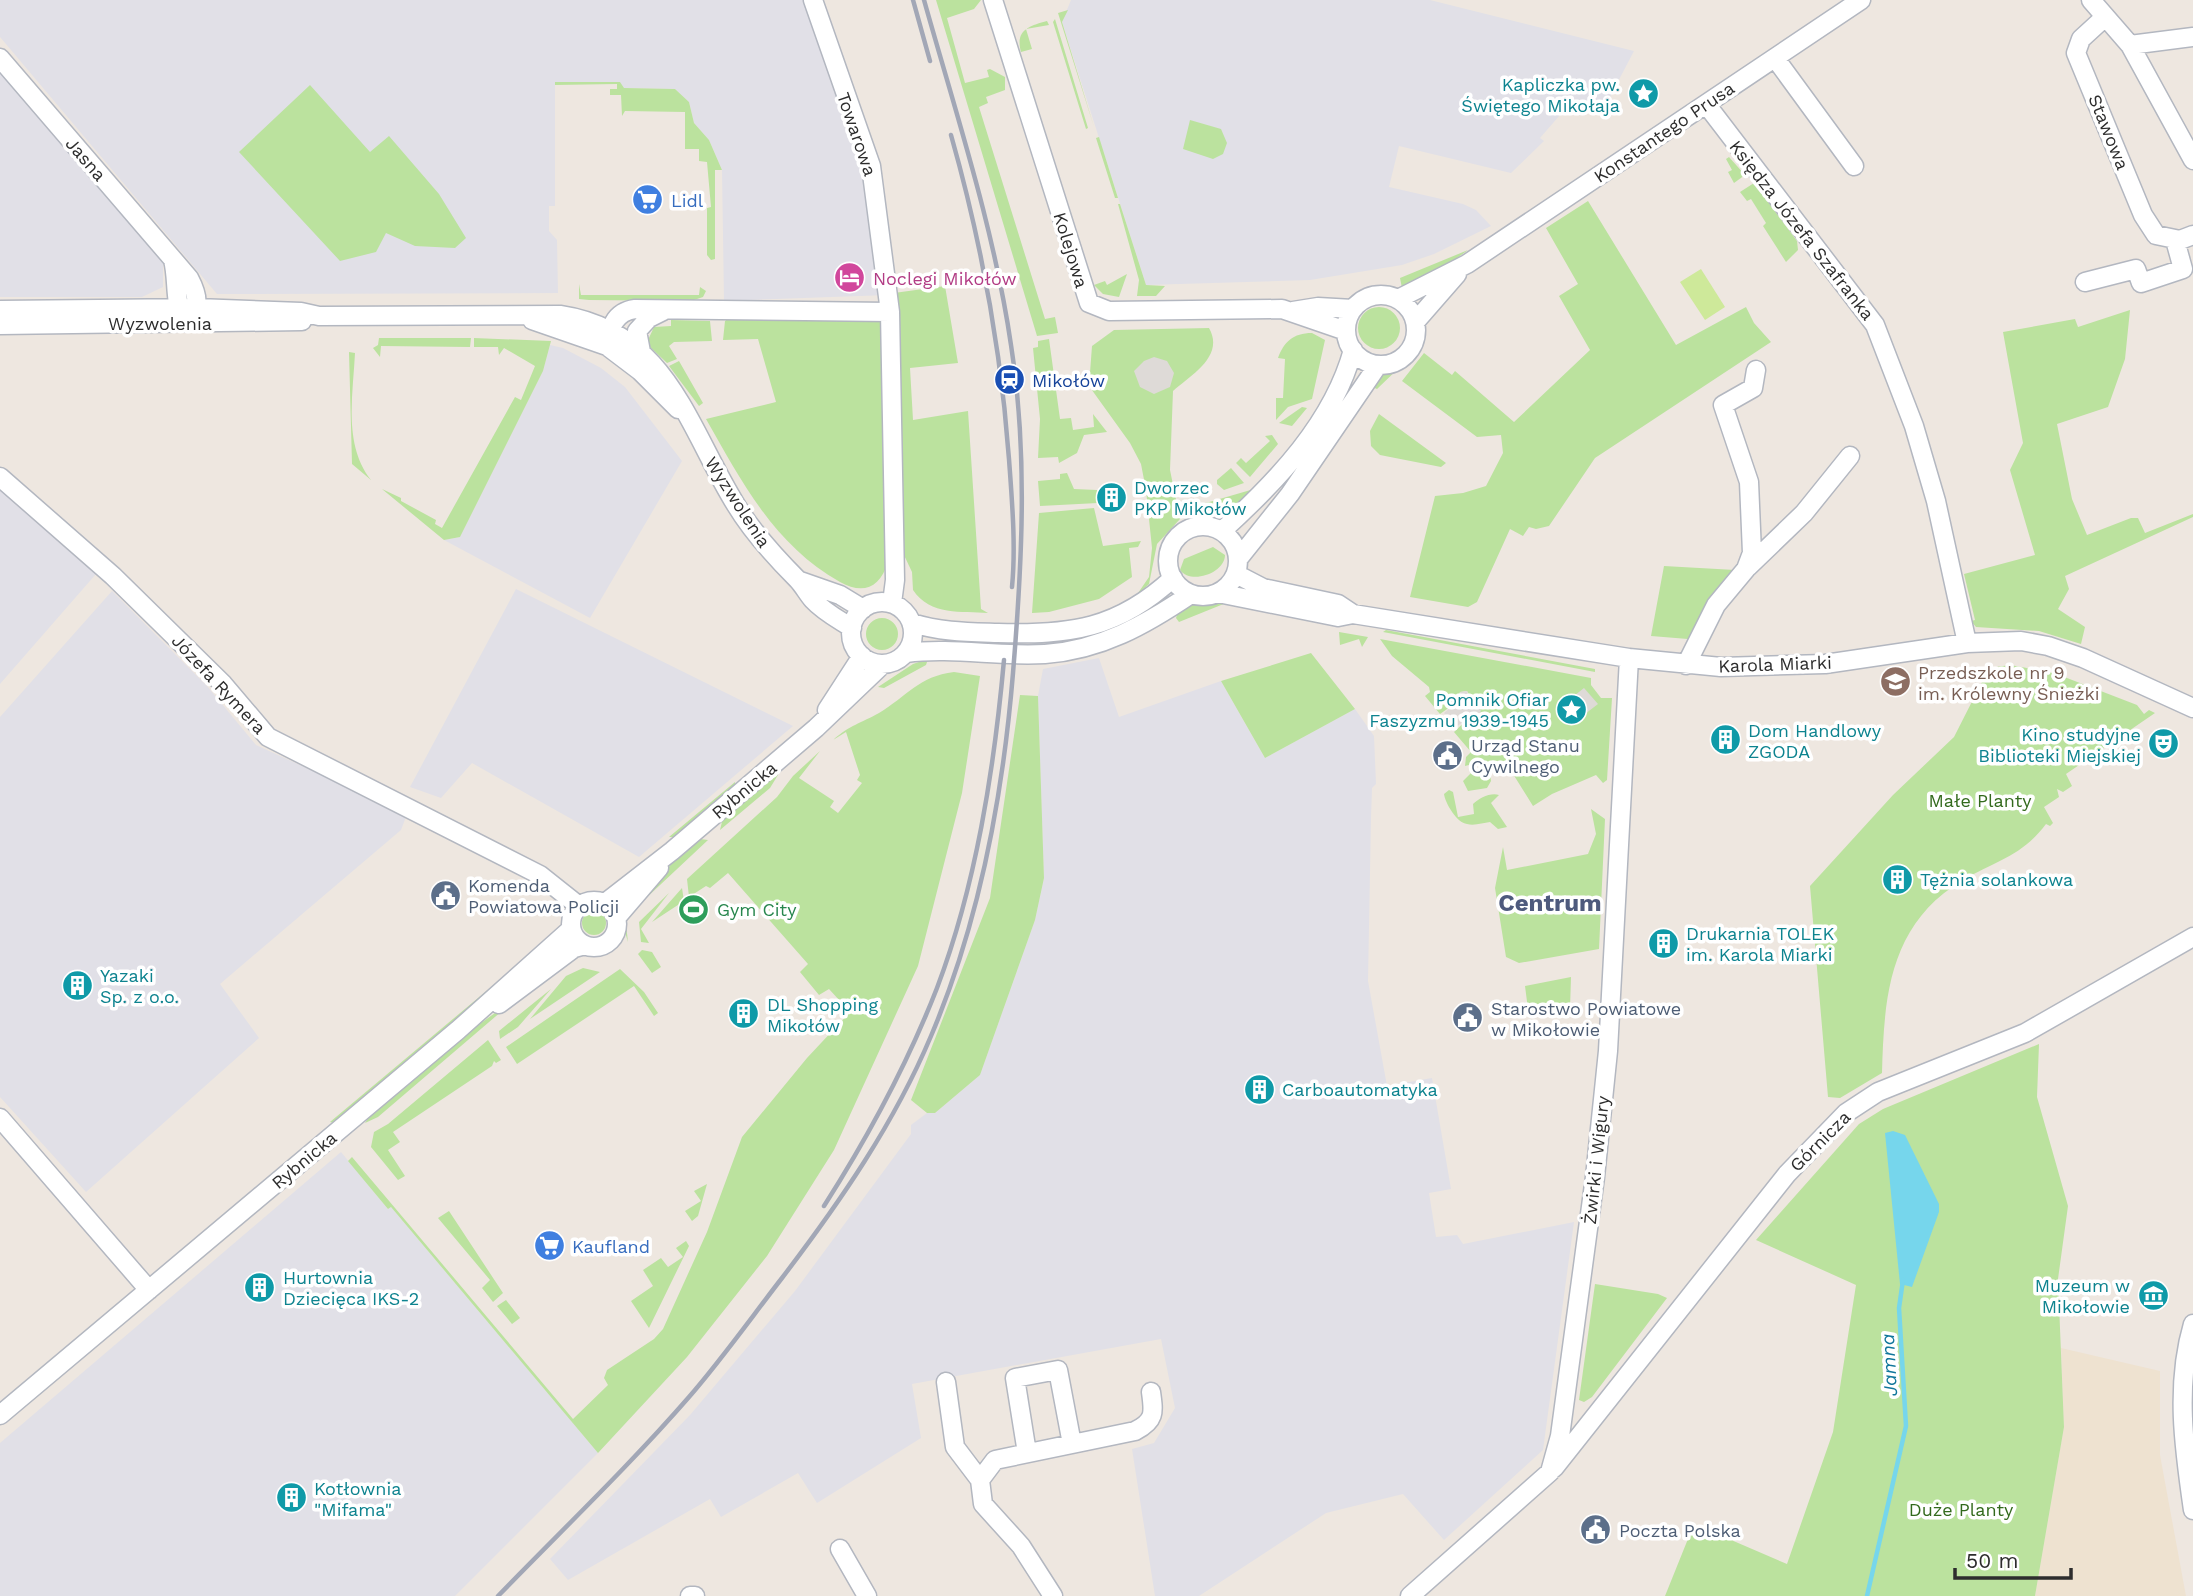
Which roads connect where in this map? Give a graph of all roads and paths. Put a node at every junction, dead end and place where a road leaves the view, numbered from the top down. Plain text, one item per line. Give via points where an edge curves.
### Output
1 (813, 0) edge
2 (993, 0) edge
3 (1861, 0) edge
4 (2091, 0) edge
5 (2105, 17) junction
6 (2193, 37) edge
7 (2130, 45) junction
8 (0, 58) edge
9 (1775, 58) junction
10 (1706, 104) junction
11 (2193, 160) edge
12 (1854, 166) dead end
13 (2184, 238) edge
14 (1467, 264) junction
15 (2085, 282) dead end
16 (1398, 299) junction
17 (1353, 309) junction
18 (0, 310) edge
19 (663, 311) junction
20 (1293, 311) junction
21 (890, 312) junction
22 (187, 313) junction
23 (1416, 321) junction
24 (0, 326) edge
25 (1346, 331) junction
26 (608, 339) junction
27 (1353, 350) junction
28 (641, 352) junction
29 (1378, 365) junction
30 (1756, 370) dead end
31 (686, 416) junction
32 (1850, 456) dead end
33 (0, 477) edge
34 (1222, 531) junction
35 (1238, 566) junction
36 (1746, 569) junction
37 (1173, 578) junction
38 (800, 581) junction
39 (1218, 593) junction
40 (1191, 594) junction
41 (892, 603) junction
42 (863, 609) junction
43 (1353, 614) junction
44 (912, 623) junction
45 (852, 628) junction
46 (1967, 643) junction
47 (906, 653) junction
48 (862, 656) junction
49 (1629, 658) junction
50 (882, 664) junction
51 (1686, 666) junction
52 (2191, 708) edge
53 (816, 728) junction
54 (579, 906) junction
55 (611, 910) junction
56 (572, 929) junction
57 (2193, 937) edge
58 (585, 946) junction
59 (458, 1030) junction
60 (0, 1118) edge
61 (149, 1290) junction
62 (2193, 1324) edge
63 (946, 1382) dead end
64 (1151, 1392) dead end
65 (0, 1415) edge
66 (1072, 1444) junction
67 (1027, 1453) junction
68 (1550, 1472) junction
69 (980, 1480) junction
70 (2193, 1510) edge
71 (840, 1549) dead end
72 (867, 1596) edge
73 (1053, 1596) edge
74 (1410, 1596) edge

1 - 21 street, Towarowa via 871,166
2 - 20 street, Kolejowa via 1089,303 1109,311
3 - 9 street, Konstantego Prusa
4 - 5 street
5 - 7 street
5 - 13 street, Stawowa via 2081,39 2076,53 2143,215 2156,235
6 - 7 street
7 - 11 street
8 - 22 street, Jasna via 173,260
9 - 10 street, Konstantego Prusa
9 - 12 street
10 - 14 street, Konstantego Prusa
10 - 46 street, Księdza Józefa Szafranka via 1875,324 1914,426 1936,501
13 - 15 street, Stawowa via 2183,269 2141,283 2136,269
14 - 16 street, Konstantego Prusa
14 - 23 street, Konstantego Prusa
16 - 17 street via 1376,295
16 - 23 street
17 - 20 street, Kolejowa
17 - 25 street
18 - 22 street, Wyzwolenia
19 - 21 street
19 - 26 street via 628,310 614,321
19 - 28 street via 640,325 636,337
20 - 25 street, Kolejowa
21 - 41 street, Towarowa
22 - 24 street, Wyzwolenia
22 - 26 street, Wyzwolenia via 266,323 319,316 572,317
23 - 29 street via 1417,332 1408,353 1400,360
25 - 27 street
26 - 28 street, Wyzwolenia
26 - 31 street, Wyzwolenia
27 - 29 street
27 - 34 street via 1342,388 1326,414 1264,491
28 - 31 street, Wyzwolenia via 677,393
29 - 35 street
30 - 36 street via 1753,388 1723,405 1749,482 1752,553
31 - 38 street, Wyzwolenia via 737,506 769,552
32 - 36 street via 1804,513
33 - 54 street, Józefa Rymera via 113,576 223,684 268,737 540,875
34 - 35 street via 1231,538
34 - 37 street via 1202,525 1183,532 1168,558
35 - 39 street
35 - 43 street, Karola Miarki via 1263,587 1338,604
36 - 51 street via 1716,605
37 - 40 street
37 - 44 street via 1135,609 1076,630 952,632
38 - 42 street, Wyzwolenia
38 - 45 street, Wyzwolenia via 814,601
39 - 40 street
39 - 43 street, Karola Miarki via 1326,615
40 - 47 street via 1117,638 1070,650 1043,654 947,649
41 - 42 street
41 - 44 street
42 - 45 street
43 - 49 street, Karola Miarki
44 - 47 street via 912,644
45 - 48 street via 855,648
46 - 51 street, Karola Miarki via 1813,665 1755,669
46 - 52 street, Karola Miarki via 2021,641 2048,646
47 - 50 street
48 - 50 street
48 - 53 street, Rybnicka
49 - 51 street, Karola Miarki
49 - 68 street, Żwirki i Wigury via 1606,1062 1566,1401
50 - 53 street, Rybnicka
53 - 55 street, Rybnicka via 672,851
54 - 55 street via 592,900
54 - 56 street via 572,916
55 - 58 street via 617,929 608,943
56 - 58 street
56 - 59 street, Rybnicka
57 - 68 street, Górnicza via 2025,1033 1878,1092 1846,1114 1787,1174
58 - 59 street, Rybnicka via 574,948
59 - 61 street, Rybnicka
60 - 61 street
61 - 65 street, Rybnicka
62 - 70 street via 2184,1354 2182,1420
63 - 69 street via 955,1447
64 - 66 street via 1154,1414 1149,1424 1135,1432
66 - 67 street
66 - 67 street via 1058,1370 1014,1378
67 - 69 street via 995,1460
68 - 74 street
69 - 73 street via 983,1504 1021,1546
71 - 72 street

